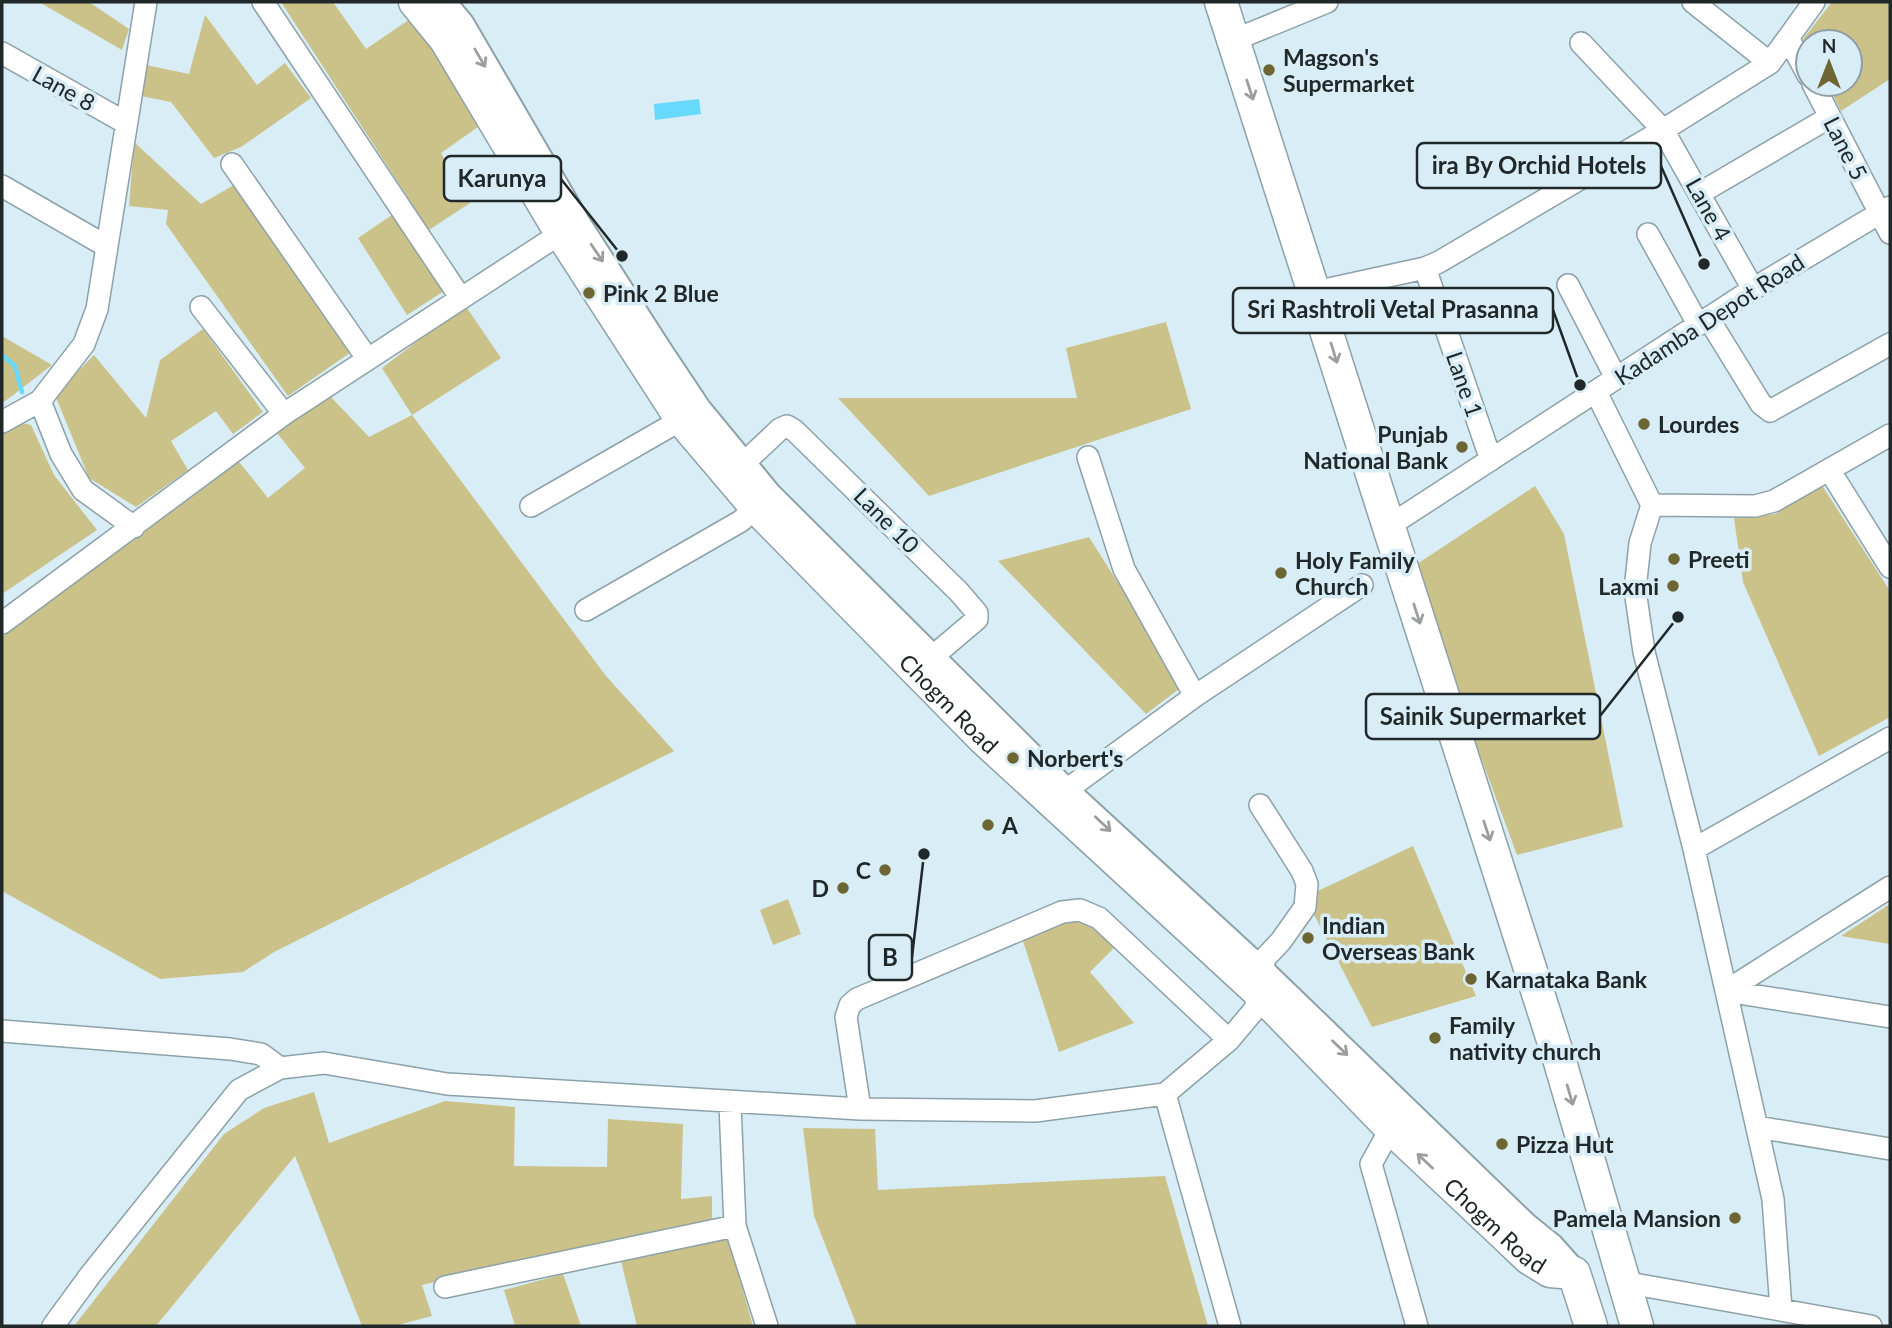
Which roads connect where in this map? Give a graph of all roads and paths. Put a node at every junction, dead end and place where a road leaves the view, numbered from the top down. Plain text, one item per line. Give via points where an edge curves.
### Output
1 (146, 2) edge
2 (263, 2) edge
3 (415, 2) edge
4 (442, 2) edge
5 (1221, 2) edge
6 (1327, 2) edge
7 (1693, 2) edge
8 (1814, 2) edge
9 (1788, 38) junction
10 (1234, 40) junction
11 (1581, 43) dead end
12 (1794, 49) edge
13 (2, 53) edge
14 (1770, 63) junction
15 (1820, 98) edge
16 (1830, 117) junction
17 (126, 123) junction
18 (1663, 130) junction
19 (232, 164) dead end
20 (2, 186) edge
21 (1700, 194) junction
22 (1885, 210) edge
23 (569, 228) junction
24 (1890, 233) edge
25 (1648, 234) dead end
26 (106, 246) junction
27 (1425, 268) junction
28 (1568, 285) dead end
29 (1753, 289) junction
30 (1315, 292) junction
31 (460, 297) junction
32 (201, 307) dead end
33 (1703, 321) junction
34 (1890, 344) edge
35 (368, 358) junction
36 (1616, 378) junction
37 (1595, 392) junction
38 (40, 401) junction
39 (284, 414) junction
40 (690, 415) junction
41 (2, 422) edge
42 (1890, 435) edge
43 (1088, 457) dead end
44 (1491, 460) junction
45 (743, 464) junction
46 (1830, 471) junction
47 (762, 501) junction
48 (1652, 505) junction
49 (531, 506) dead end
50 (1389, 526) junction
51 (134, 527) junction
52 (1890, 567) edge
53 (1362, 585) dead end
54 (586, 610) dead end
55 (2, 623) edge
56 (931, 658) junction
57 (1195, 696) junction
58 (1890, 738) edge
59 (1065, 791) junction
60 (1261, 805) dead end
61 (1693, 849) junction
62 (1890, 887) edge
63 (1261, 983) junction
64 (1726, 991) junction
65 (1890, 1017) edge
66 (2, 1031) edge
67 (1229, 1040) junction
68 (279, 1068) junction
69 (1165, 1094) junction
70 (730, 1104) junction
71 (860, 1109) junction
72 (1396, 1118) junction
73 (1757, 1127) junction
74 (1890, 1149) edge
75 (735, 1226) junction
76 (1623, 1282) junction
77 (445, 1287) dead end
78 (1781, 1309) junction
79 (53, 1326) edge
80 (767, 1326) edge
81 (1230, 1326) edge
82 (1417, 1326) edge
83 (1591, 1326) edge
84 (1637, 1326) edge
85 (1871, 1326) edge

1 - 17 street
2 - 31 street
3 - 23 highway, Chogm Road via 446,40
4 -> 23 main road, Chogm Road via 461,25
5 - 10 highway
6 - 10 street
7 - 14 street
8 - 9 street
9 - 12 street
9 - 14 street
10 -> 30 highway
11 - 18 street, Lane 4
13 - 17 street, Lane 8
14 - 18 street
15 - 16 street, Lane 5
16 - 21 street
16 - 22 street, Lane 5
17 - 26 street
18 - 21 street, Lane 4
18 - 27 street
19 - 35 street
20 - 26 street
21 - 29 street, Lane 4
22 - 24 street, Lane 5
22 - 29 street, Kadamba Depot Road
23 - 31 street
23 - 40 highway, Chogm Road
25 - 33 street
26 - 38 street via 97,309 84,344
27 - 30 street
27 - 44 street, Lane 1
28 - 36 street
29 - 33 street, Kadamba Depot Road
30 -> 50 highway
31 - 35 street
32 - 39 street
33 - 34 street via 1770,411
33 - 36 street, Kadamba Depot Road
35 - 39 street
36 - 37 street, Kadamba Depot Road
37 - 44 street, Kadamba Depot Road
37 - 48 street
38 - 41 street
38 - 51 street via 61,454 83,490
39 - 51 street
40 - 45 main road, Chogm Road
40 - 47 highway, Chogm Road
40 - 49 street
42 - 46 street
43 - 57 street via 1124,569
44 - 50 street, Kadamba Depot Road
45 - 47 main road, Chogm Road
45 - 56 street, Lane 10 via 788,426 959,592 977,619
46 - 48 street via 1774,501 1755,506
46 - 52 street
47 - 54 street via 741,521
47 - 56 main road, Chogm Road
47 - 63 highway, Chogm Road via 983,737
48 - 61 street via 1640,543 1634,590 1644,652
50 -> 76 highway via 1560,1062
51 - 55 street
53 - 57 street
56 - 59 main road, Chogm Road
57 - 59 street
58 - 61 street
59 -> 63 main road, Chogm Road
60 - 63 street via 1307,884 1305,907 1282,942 1265,958
61 - 64 street
62 - 64 street
63 - 67 street via 1255,1009
63 - 72 highway, Chogm Road
64 - 65 street
64 - 73 street
66 - 68 street via 230,1049 261,1054
67 - 69 street
67 - 71 street via 1099,918 1080,910 1062,912 850,1005 846,1017
68 - 70 street via 324,1063 447,1084
68 - 79 street via 239,1090
69 - 71 street via 1035,1111
69 - 81 street
70 - 71 street
70 - 75 street
72 - 82 street via 1371,1164
72 - 83 highway, Chogm Road via 1529,1258 1550,1271 1574,1273
73 - 74 street
73 - 78 street via 1773,1199
75 - 77 street
75 - 80 street
76 - 78 street
76 - 84 highway
78 - 85 street

